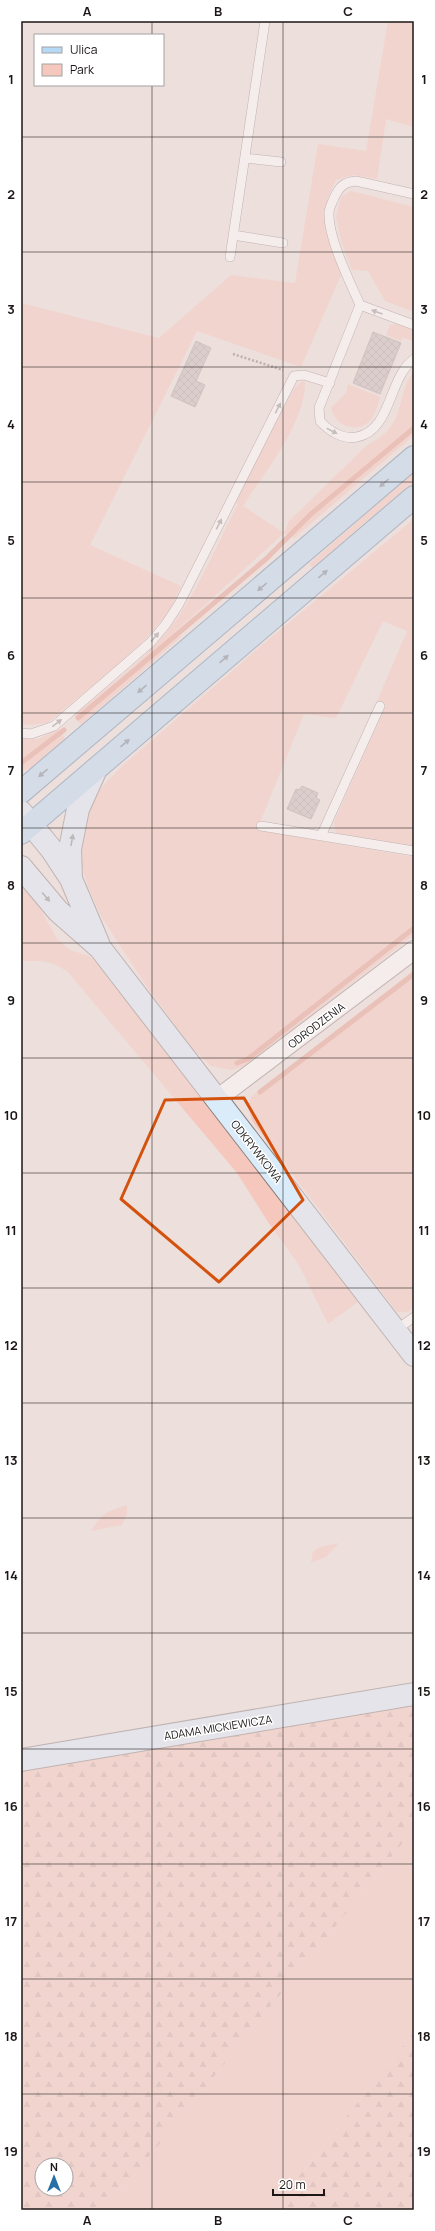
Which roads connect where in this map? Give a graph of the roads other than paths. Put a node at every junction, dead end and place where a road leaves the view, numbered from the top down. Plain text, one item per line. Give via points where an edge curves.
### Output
1 (265, 21) edge
2 (245, 158) junction
3 (281, 162) dead end
4 (414, 194) edge
5 (233, 235) junction
6 (283, 243) dead end
7 (230, 257) dead end
8 (360, 305) junction
9 (414, 325) edge
10 (414, 359) edge
11 (330, 383) junction
12 (414, 458) edge
13 (414, 497) edge
14 (380, 706) dead end
15 (21, 733) edge
16 (96, 769) junction
17 (21, 792) edge
18 (24, 823) edge
19 (261, 826) dead end
20 (321, 836) junction
21 (414, 851) edge
22 (21, 867) edge
23 (71, 878) junction
24 (100, 948) junction
25 (414, 950) edge
26 (217, 1100) junction
27 (414, 1316) edge
28 (396, 1331) junction
29 (414, 1355) edge
30 (414, 1694) edge
31 (21, 1760) edge

1 - 2 lane
2 - 3 lane
2 - 5 lane
4 - 8 lane via 356,181 347,182 338,190 329,212 331,229
5 - 6 lane
5 - 7 lane
9 -> 8 lane
8 - 11 lane
11 -> 10 lane via 319,408 320,421 329,430 351,439 368,435 378,425 405,366
15 -> 11 lane via 31,734 54,726 151,642 179,604 294,376 304,375
12 -> 17 main road
16 -> 13 main road
14 - 20 lane
16 - 18 main road
23 -> 16 street, ODKRYWKOWA via 70,849 78,809
18 - 23 street, ODKRYWKOWA
19 - 20 lane
20 - 21 lane
22 -> 24 street, ODKRYWKOWA via 58,911
23 - 24 street, ODKRYWKOWA
24 - 26 street, ODKRYWKOWA
25 - 26 street, ODRODZENIA
26 - 28 street, ODKRYWKOWA
27 - 28 lane
28 - 29 street, ODKRYWKOWA
30 - 31 street, ADAMA MICKIEWICZA

